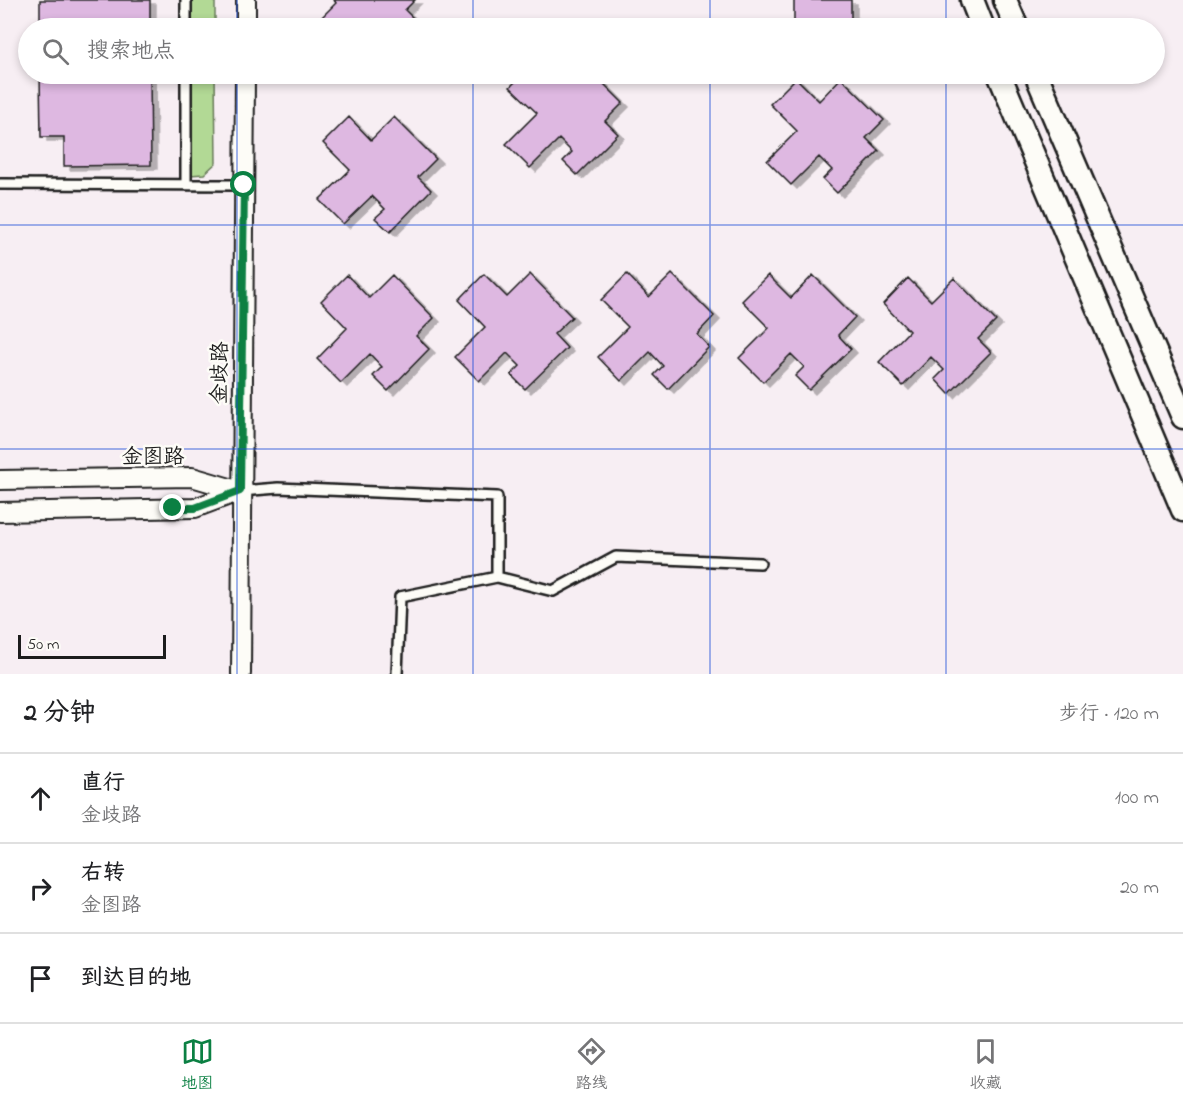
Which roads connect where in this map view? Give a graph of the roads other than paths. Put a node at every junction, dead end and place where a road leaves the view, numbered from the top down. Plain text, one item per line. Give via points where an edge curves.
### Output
1 (186, 0) edge
2 (246, 0) edge
3 (972, 0) edge
4 (1005, 0) edge
5 (186, 18) edge
6 (246, 18) edge
7 (979, 18) edge
8 (1013, 18) edge
9 (186, 84) edge
10 (245, 84) edge
11 (1003, 84) edge
12 (1040, 84) edge
13 (0, 184) edge
14 (186, 184) junction
15 (244, 185) junction
16 (1183, 417) edge
17 (0, 480) edge
18 (240, 491) junction
19 (1183, 510) edge
20 (0, 512) edge
21 (760, 563) dead end
22 (497, 577) junction
23 (241, 674) edge
24 (397, 674) edge

1 - 5 lane
2 - 6 street
3 - 7 street
4 - 8 street
9 - 14 lane
10 - 15 street, 金歧路
11 - 19 street
12 - 16 street
13 - 14 lane
14 - 15 lane
15 - 18 street, 金歧路
17 - 18 street, 金图路 via 192,477
18 - 20 street via 195,508
18 - 22 lane via 278,488 497,497
18 - 23 street, 金歧路
21 - 22 lane via 616,557 553,591
22 - 24 lane via 400,597

